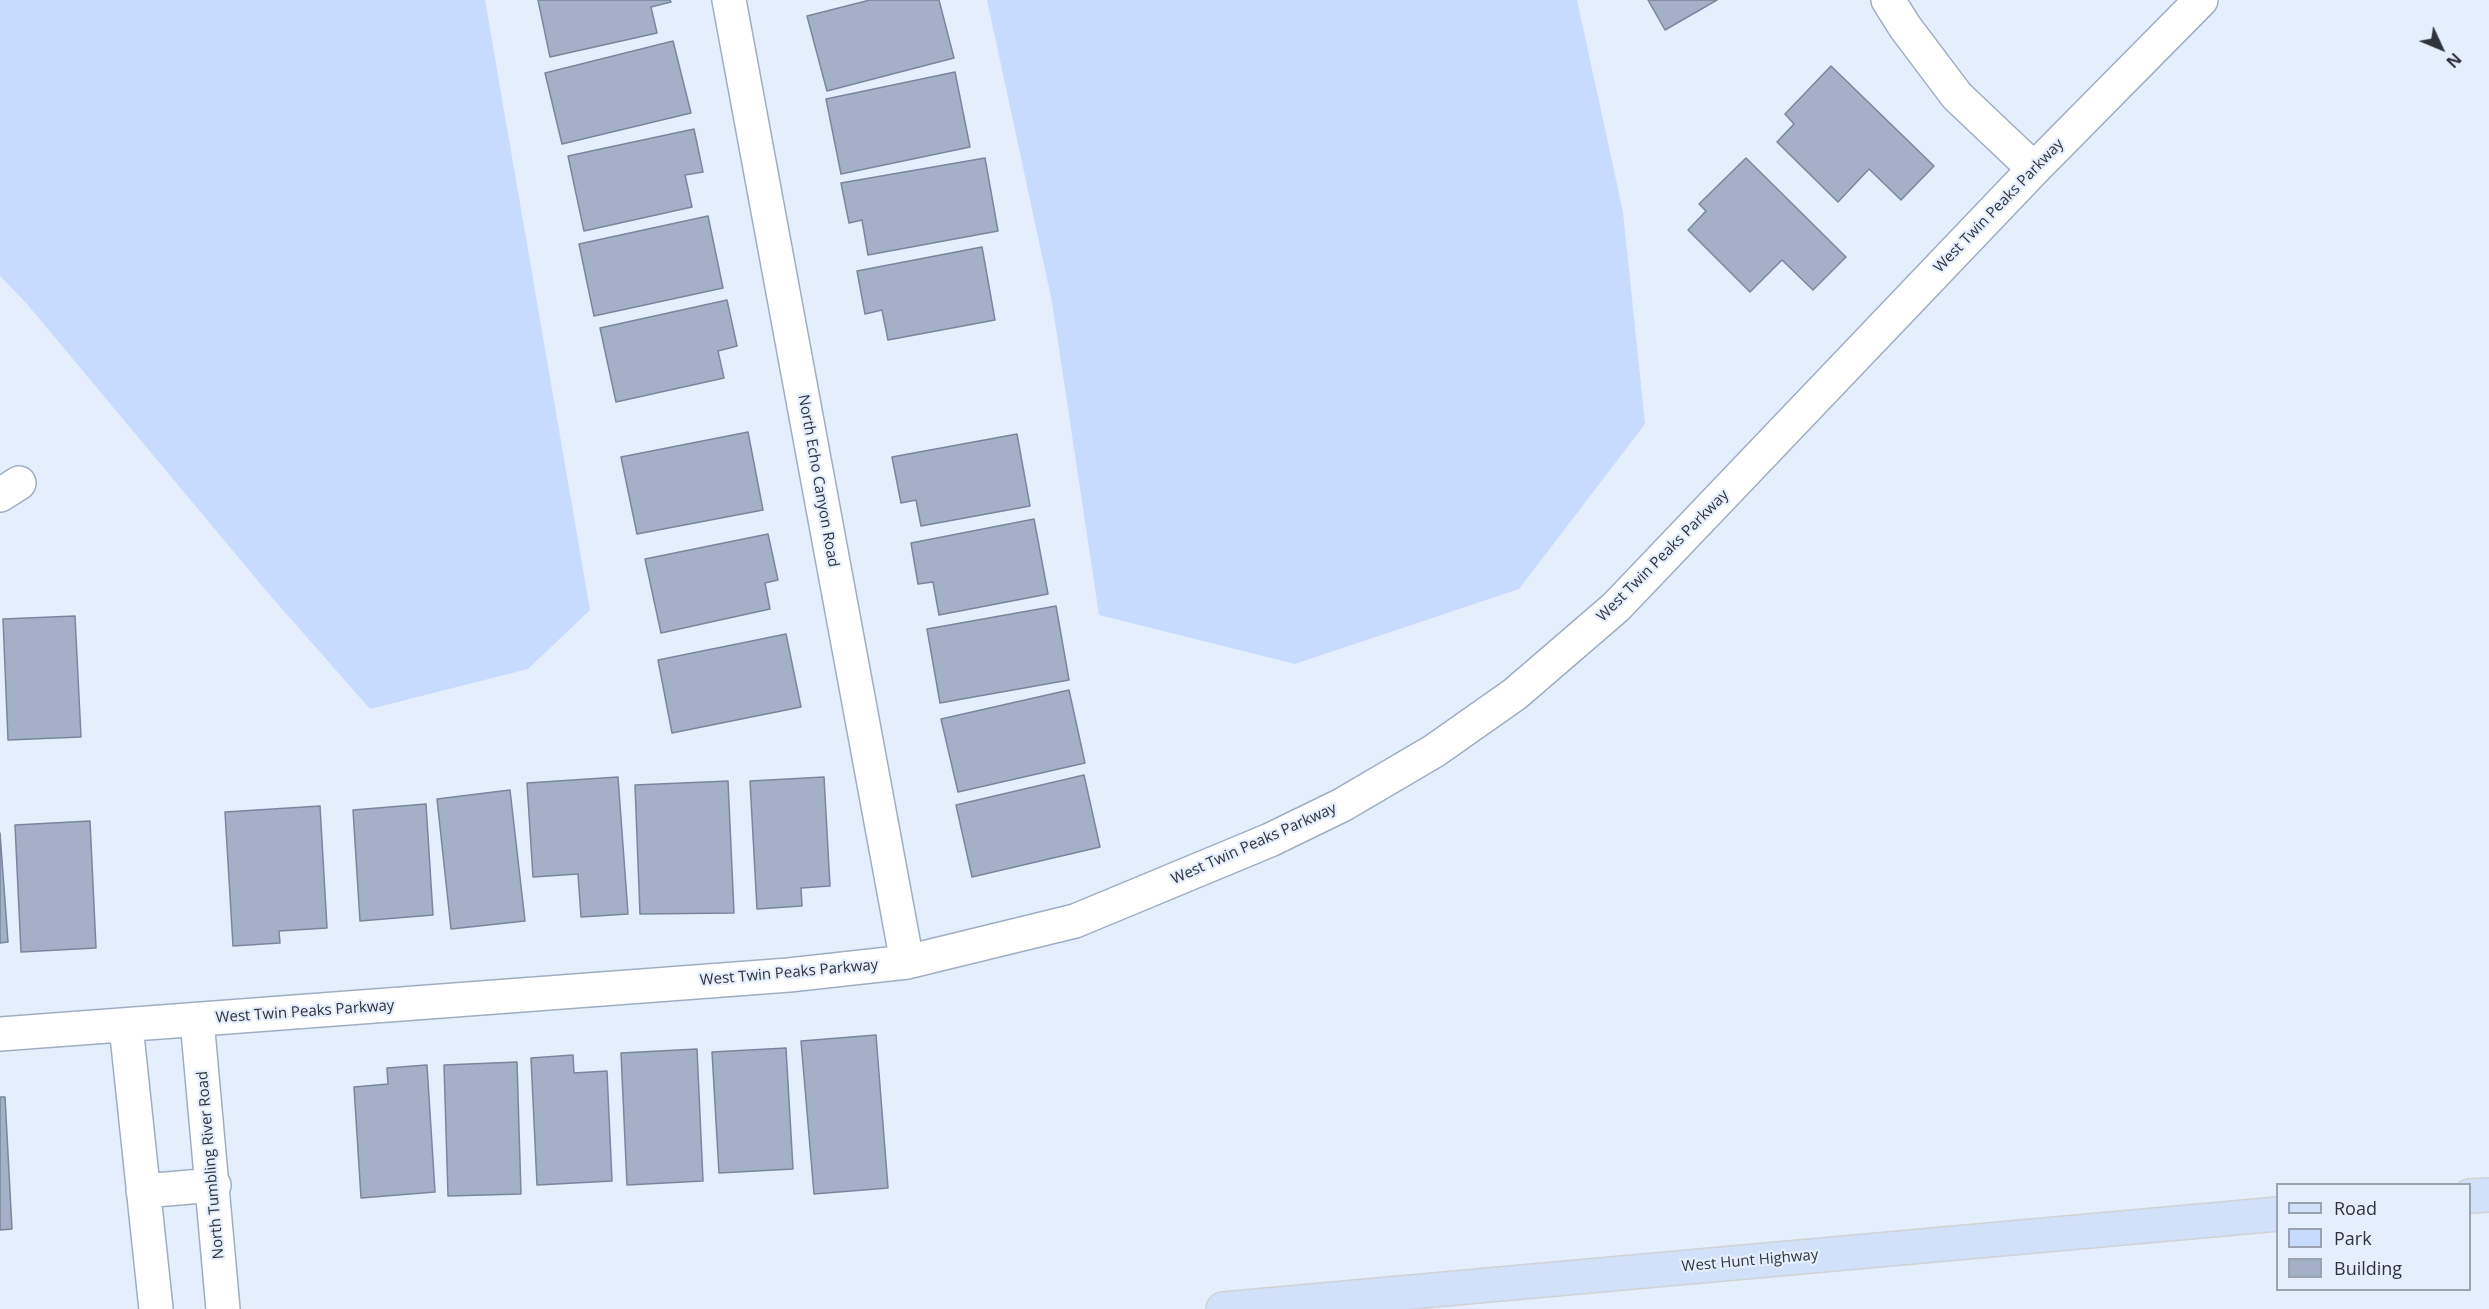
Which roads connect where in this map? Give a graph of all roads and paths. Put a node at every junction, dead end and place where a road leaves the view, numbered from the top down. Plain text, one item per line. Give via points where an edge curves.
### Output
1 (729, 0) edge
2 (1888, 0) edge
3 (2200, 0) edge
4 (2034, 169) junction
5 (907, 962) junction
6 (197, 1020) junction
7 (126, 1026) junction
8 (0, 1034) edge
9 (214, 1185) junction
10 (143, 1191) junction
11 (2489, 1195) edge
12 (2471, 1196) edge
13 (2276, 1214) edge
14 (156, 1309) edge
15 (223, 1309) edge
16 (1223, 1309) edge

1 - 5 street, North Echo Canyon Road
2 - 4 street via 1958,96
3 - 4 street, West Twin Peaks Parkway
4 - 5 street, West Twin Peaks Parkway via 1616,607 1515,694 1461,732 1342,805 1270,840 1075,921
5 - 6 street, West Twin Peaks Parkway via 789,975
6 - 7 street, West Twin Peaks Parkway
6 - 9 street, North Tumbling River Road
7 - 8 street, West Twin Peaks Parkway
7 - 10 street
9 - 10 street
9 - 15 street, North Tumbling River Road
10 - 14 street
11 - 12 main road
13 - 16 main road, West Hunt Highway

